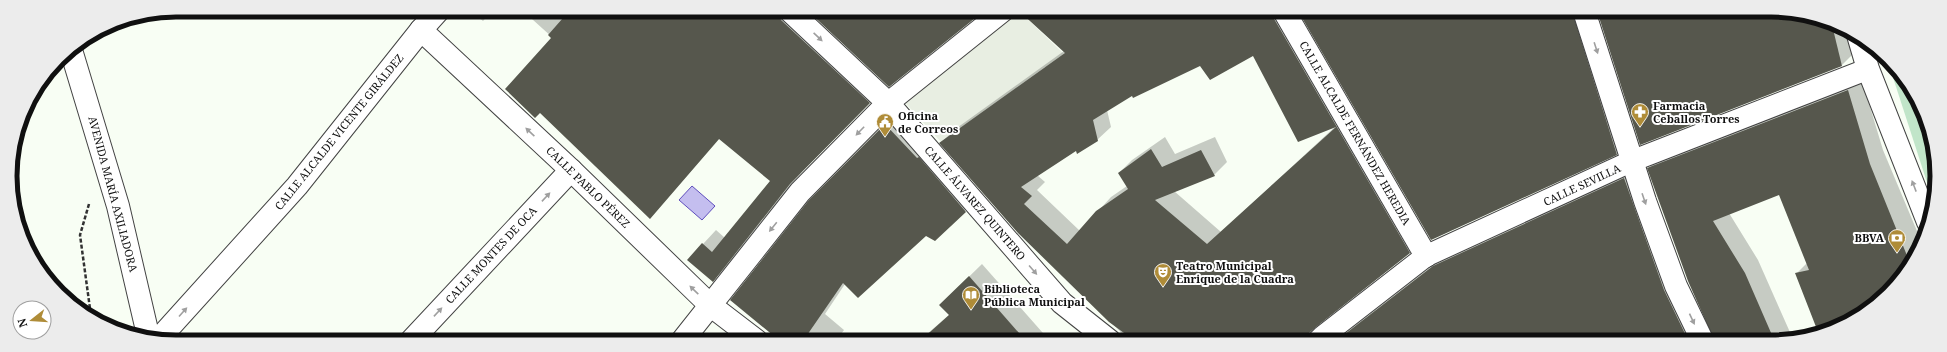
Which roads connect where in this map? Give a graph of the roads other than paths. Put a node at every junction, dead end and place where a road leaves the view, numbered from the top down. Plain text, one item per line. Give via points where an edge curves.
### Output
1 (433, 17) edge
2 (797, 17) edge
3 (996, 17) edge
4 (1287, 17) edge
5 (1586, 17) edge
6 (421, 30) junction
7 (1861, 45) edge
8 (72, 55) edge
9 (1868, 68) junction
10 (888, 103) junction
11 (1632, 161) junction
12 (571, 170) junction
13 (1925, 215) edge
14 (1426, 256) junction
15 (710, 305) junction
16 (147, 332) edge
17 (163, 335) edge
18 (417, 335) edge
19 (687, 335) edge
20 (749, 335) edge
21 (1102, 335) edge
22 (1324, 335) edge
23 (1700, 335) edge

1 - 6 street, CALLE ALCALDE VICENTE GIRÁLDEZ
2 -> 10 street, CALLE ÁLVAREZ QUINTERO
3 - 10 street
4 - 14 street, CALLE ALCALDE FERNÁNDEZ HEREDIA
5 -> 11 street
12 -> 6 street, CALLE PABLO PÉREZ
17 -> 6 street, CALLE ALCALDE VICENTE GIRÁLDEZ via 297,186
7 - 9 street
8 - 16 street, AVENIDA MARÍA AXILIADORA via 118,206
9 - 11 street, CALLE SEVILLA
13 -> 9 street
10 -> 15 street via 800,192
10 -> 21 street, CALLE ÁLVAREZ QUINTERO via 1062,303
11 - 14 street, CALLE SEVILLA
11 -> 23 street via 1676,286
15 -> 12 street, CALLE PABLO PÉREZ
18 -> 12 street, CALLE MONTES DE OCA
14 - 22 street, CALLE SEVILLA
15 - 19 street
15 - 20 street, CALLE PABLO PÉREZ

